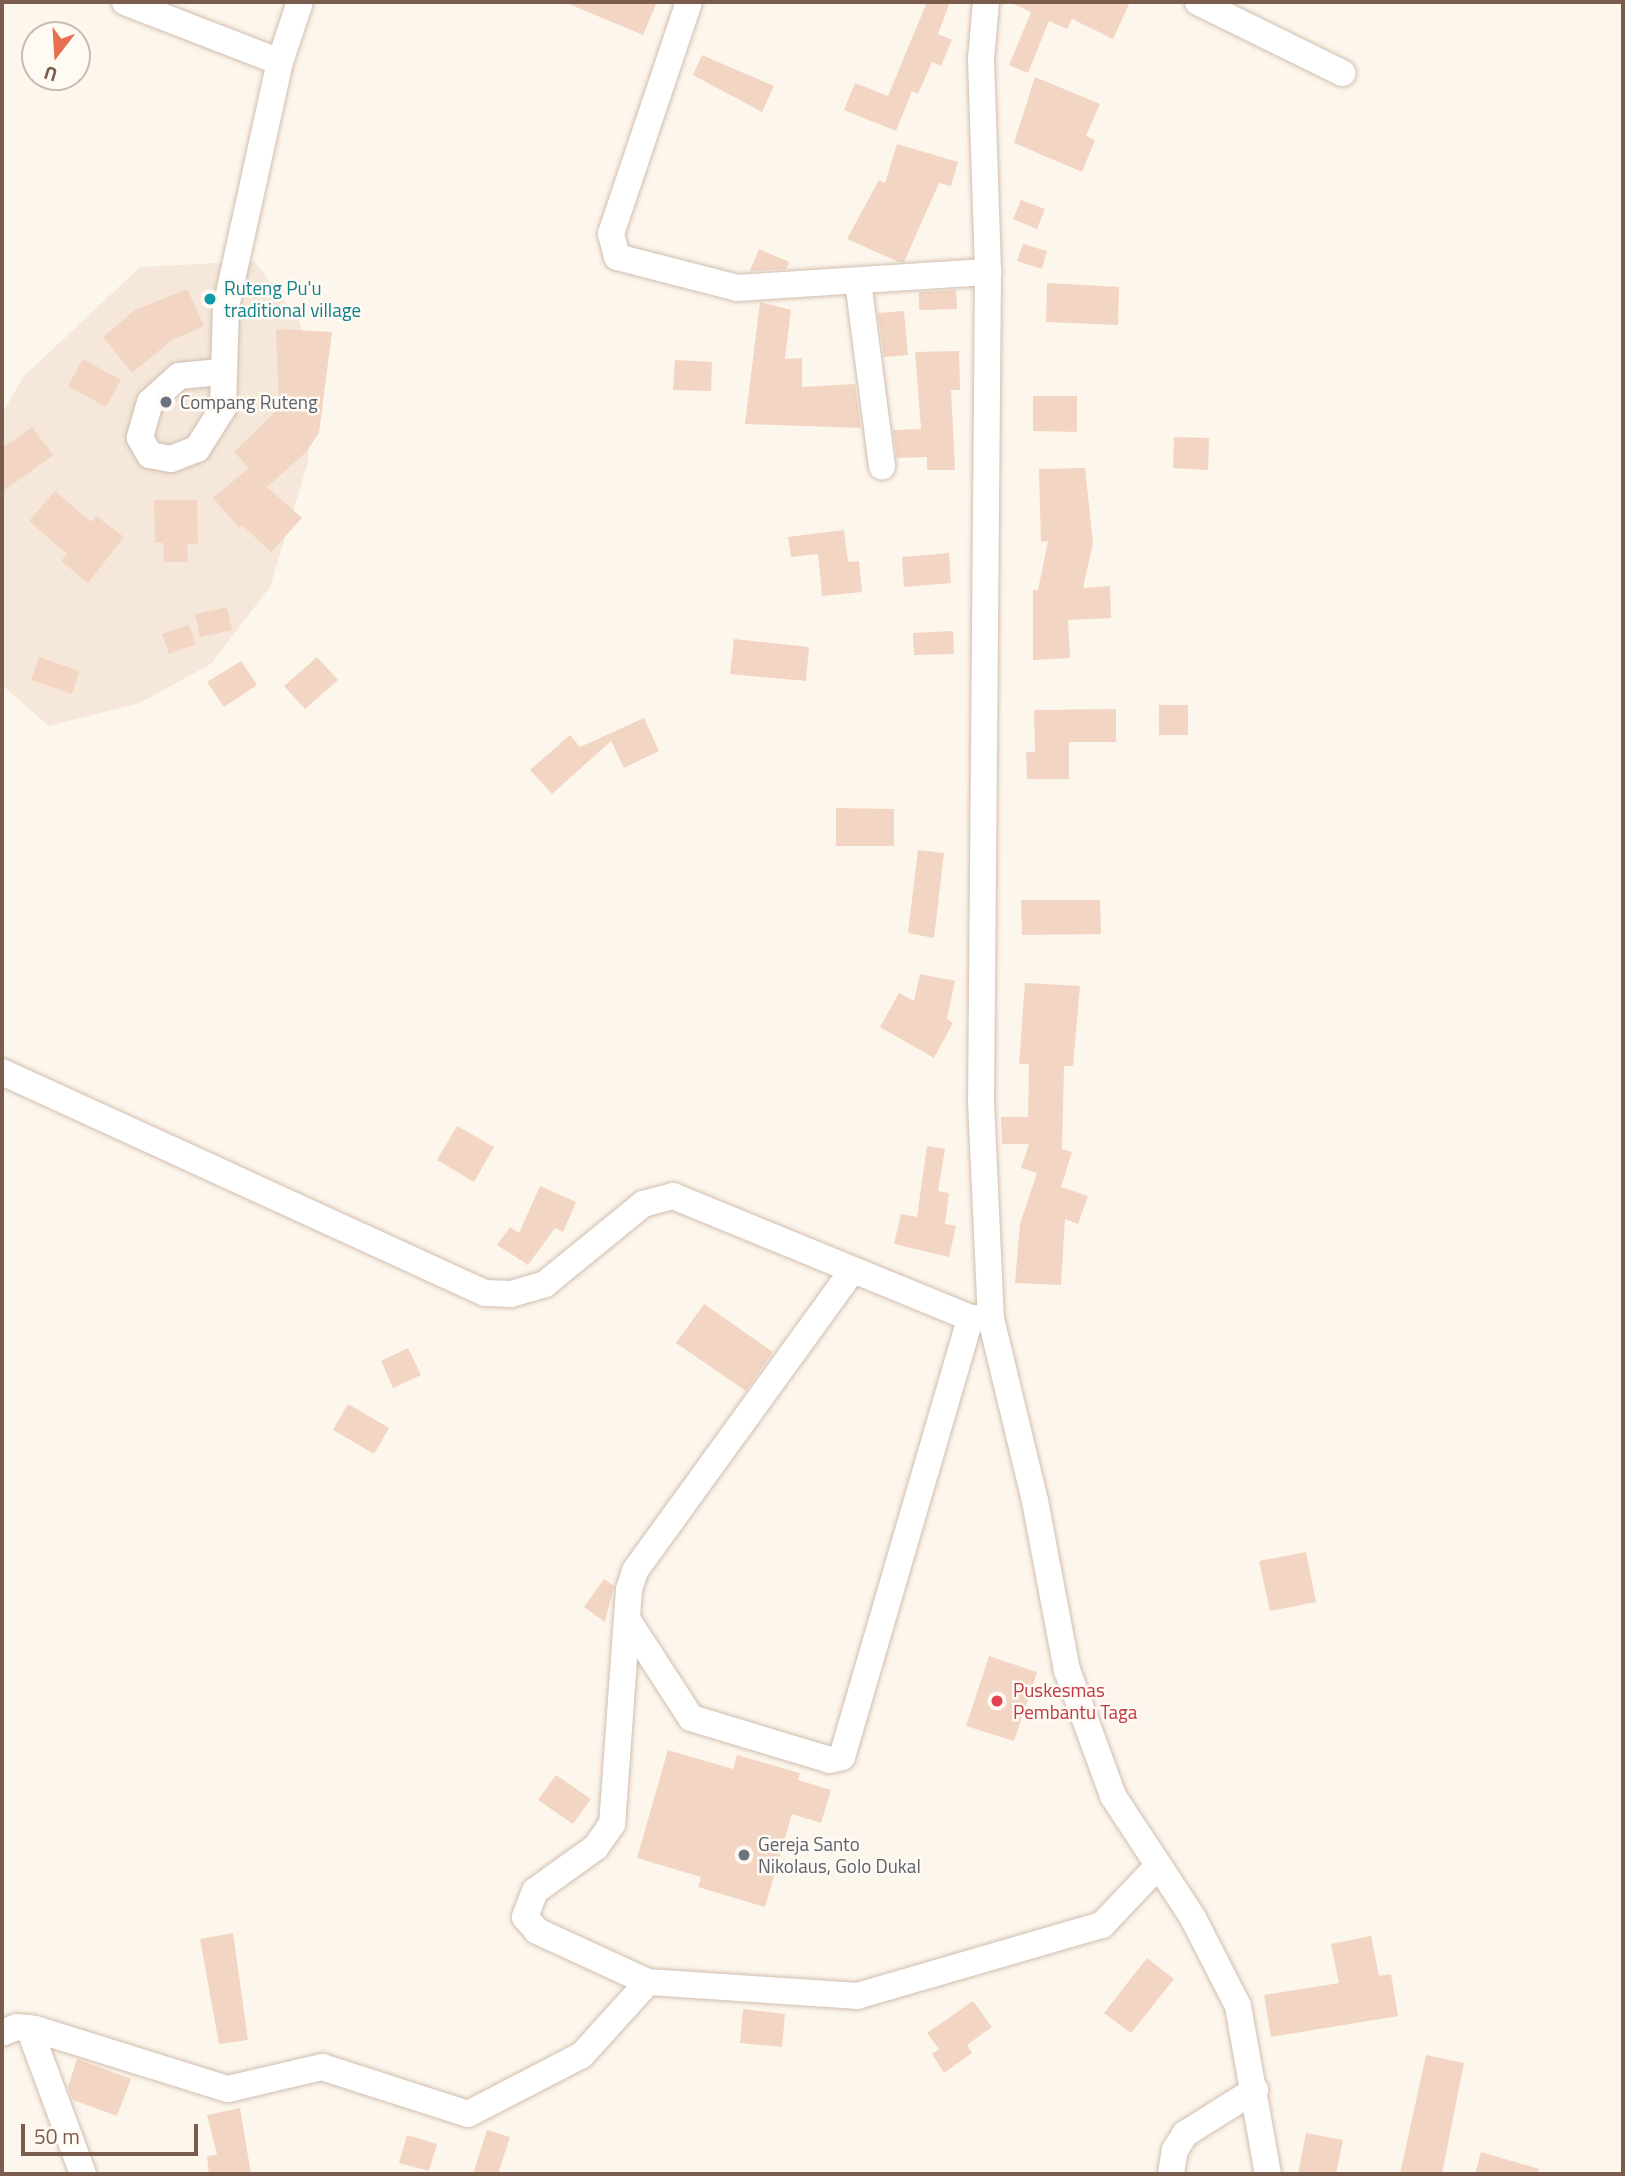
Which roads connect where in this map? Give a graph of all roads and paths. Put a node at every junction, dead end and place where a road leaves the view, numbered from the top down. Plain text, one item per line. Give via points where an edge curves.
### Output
1 (125, 2) edge
2 (300, 2) edge
3 (689, 2) edge
4 (986, 2) edge
5 (1198, 2) edge
6 (279, 62) junction
7 (1342, 73) dead end
8 (988, 272) junction
9 (858, 281) junction
10 (220, 372) dead end
11 (882, 466) dead end
12 (2, 1072) edge
13 (852, 1271) junction
14 (981, 1318) junction
15 (627, 1619) junction
16 (1158, 1866) junction
17 (648, 1982) junction
18 (29, 2028) junction
19 (2, 2033) edge
20 (1255, 2090) junction
21 (83, 2174) edge
22 (1171, 2174) edge
23 (1268, 2174) edge

1 - 6 street
2 - 6 street
3 - 9 street via 610,248 624,261 714,285
4 - 8 street via 982,150
5 - 7 street
6 - 10 street via 226,307
8 - 9 street
8 - 14 street
9 - 11 street
12 - 13 street via 485,1293 526,1292 545,1284 643,1204 673,1196
13 - 14 street
13 - 15 street via 640,1564 629,1589
14 - 15 street via 842,1757 830,1760 691,1718
14 - 16 street via 1035,1501 1067,1670 1113,1796
15 - 17 street via 612,1824 596,1847 535,1891 524,1908 537,1931
16 - 17 street via 1102,1925 878,1993 834,1997
16 - 20 street via 1221,1966 1238,2006
17 - 18 street via 582,2055 468,2114 322,2067 236,2089 206,2085
18 - 19 street
18 - 21 street
20 - 22 street via 1185,2134 1175,2150
20 - 23 street

